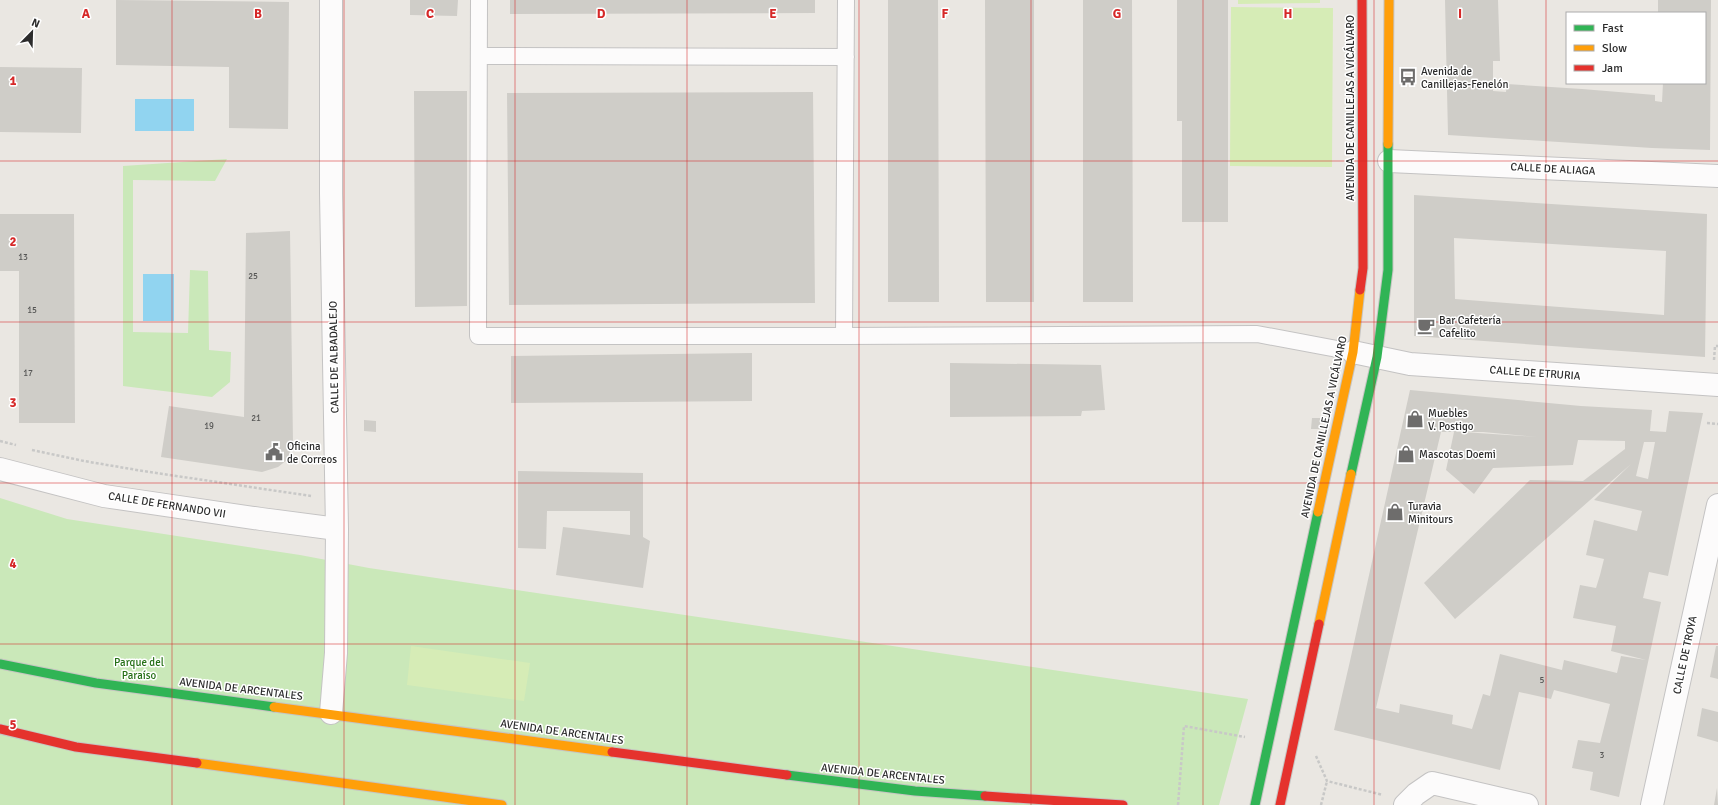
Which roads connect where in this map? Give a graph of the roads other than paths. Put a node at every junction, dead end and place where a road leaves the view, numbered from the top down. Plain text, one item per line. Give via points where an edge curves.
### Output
1 (331, 0) edge
2 (479, 0) edge
3 (846, 0) edge
4 (1362, 0) edge
5 (1389, 0) edge
6 (479, 56) junction
7 (846, 57) junction
8 (1389, 161) junction
9 (1718, 176) edge
10 (844, 336) junction
11 (1353, 352) junction
12 (1377, 357) junction
13 (1718, 385) edge
14 (0, 469) edge
15 (1718, 505) edge
16 (337, 529) junction
17 (0, 664) edge
18 (331, 713) junction
19 (0, 729) edge
20 (502, 805) edge
21 (1123, 805) edge
22 (1255, 805) edge
23 (1280, 805) edge
24 (1404, 805) edge
25 (1527, 805) edge
26 (1652, 805) edge

1 - 16 street, CALLE DE ALBADALEJO via 331,193
2 - 6 lane
3 - 7 lane
4 - 11 main road, AVENIDA DE CANILLEJAS A VICÁLVARO via 1363,268
5 - 8 main road
6 - 7 lane
6 - 10 lane via 478,336
7 - 10 lane
8 - 9 street, CALLE DE ALIAGA
8 - 12 main road via 1388,270
10 - 11 lane via 1257,334
11 - 12 street, CALLE DE ETRURIA
11 - 22 main road, AVENIDA DE CANILLEJAS A VICÁLVARO
12 - 13 street, CALLE DE ETRURIA via 1410,364
12 - 23 main road
14 - 16 street, CALLE DE FERNANDO VII via 104,496
15 - 26 street, CALLE DE TROYA
16 - 18 street, CALLE DE ALBADALEJO via 336,653
17 - 18 main road, AVENIDA DE ARCENTALES via 96,683
18 - 21 main road, AVENIDA DE ARCENTALES via 915,791
19 - 20 main road via 76,747
24 - 25 street via 1432,783

